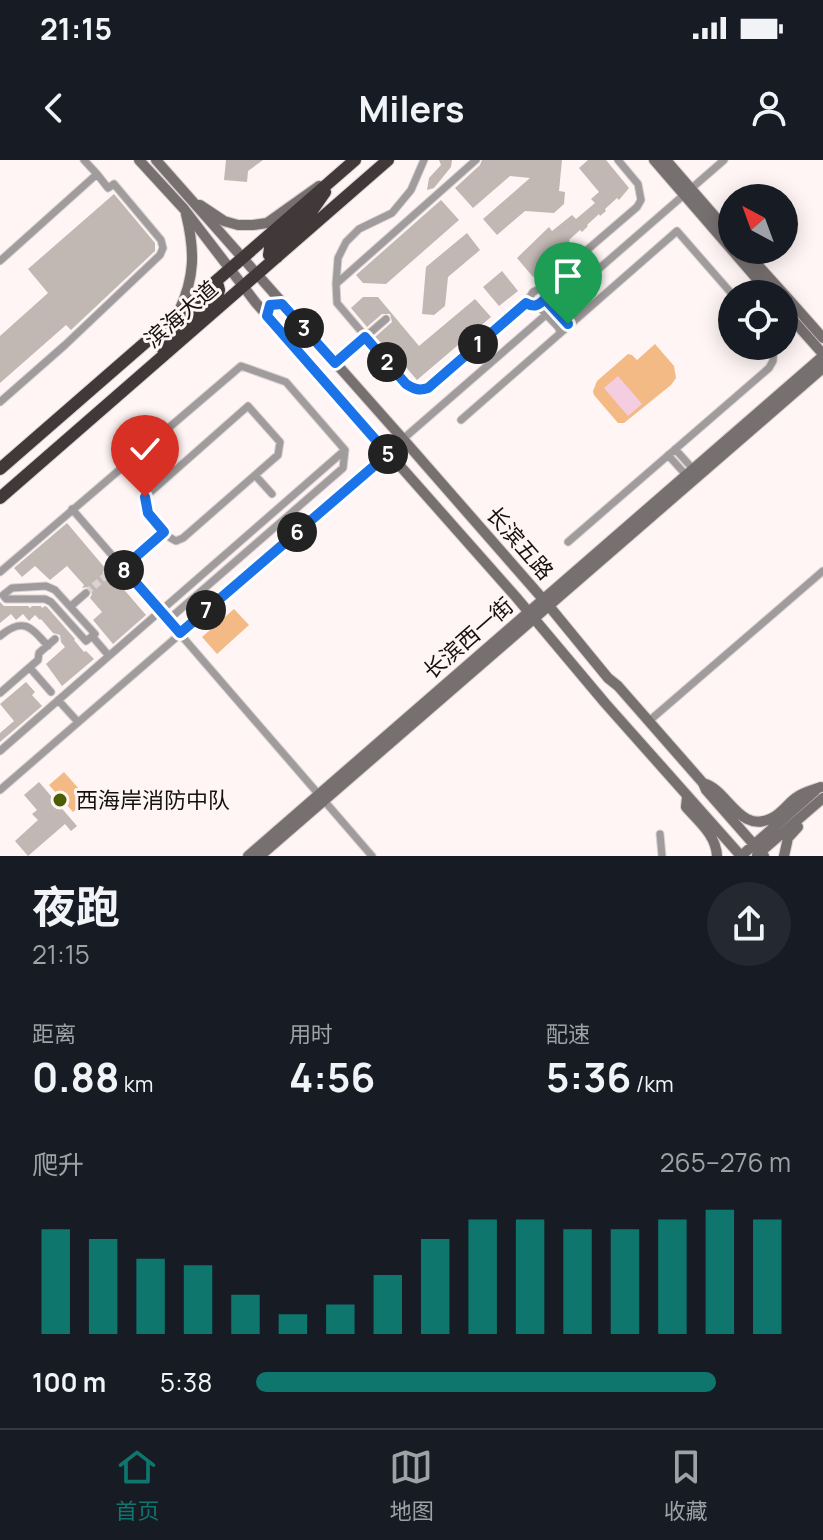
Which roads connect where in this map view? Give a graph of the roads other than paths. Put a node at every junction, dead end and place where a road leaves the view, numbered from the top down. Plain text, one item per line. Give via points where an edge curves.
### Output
1 (84, 160) edge
2 (139, 160) edge
3 (156, 160) edge
4 (355, 160) edge
5 (388, 160) edge
6 (424, 160) edge
7 (476, 160) edge
8 (618, 160) edge
9 (654, 160) edge
10 (666, 160) edge
11 (724, 160) edge
12 (97, 174) junction
13 (336, 176) junction
14 (687, 191) junction
15 (188, 204) junction
16 (718, 222) edge
17 (277, 257) junction
18 (242, 258) junction
19 (0, 261) edge
20 (757, 264) edge
21 (229, 269) junction
22 (257, 275) junction
23 (720, 280) edge
24 (759, 280) edge
25 (771, 280) edge
26 (336, 284) junction
27 (545, 286) junction
28 (209, 287) junction
29 (243, 287) junction
30 (545, 299) junction
31 (526, 303) junction
32 (282, 304) junction
33 (537, 305) junction
34 (553, 308) junction
35 (798, 310) edge
36 (177, 314) junction
37 (546, 315) junction
38 (267, 316) junction
39 (386, 319) dead end
40 (572, 323) junction
41 (798, 326) edge
42 (559, 334) junction
43 (365, 337) junction
44 (823, 338) edge
45 (823, 355) edge
46 (773, 360) edge
47 (335, 363) junction
48 (823, 368) edge
49 (146, 371) junction
50 (0, 402) edge
51 (461, 420) dead end
52 (403, 439) junction
53 (675, 449) junction
54 (345, 450) junction
55 (388, 454) junction
56 (668, 455) junction
57 (0, 469) edge
58 (690, 472) junction
59 (255, 475) junction
60 (272, 494) dead end
61 (0, 498) edge
62 (72, 509) junction
63 (287, 516) junction
64 (299, 530) junction
65 (164, 532) junction
66 (568, 542) dead end
67 (121, 566) junction
68 (823, 571) edge
69 (0, 572) edge
70 (109, 573) tunnel mouth
71 (0, 587) edge
72 (12, 588) junction
73 (86, 593) tunnel mouth
74 (546, 603) junction
75 (71, 606) junction
76 (160, 611) junction
77 (531, 615) junction
78 (168, 620) junction
79 (180, 633) junction
80 (0, 636) edge
81 (92, 636) junction
82 (55, 639) dead end
83 (48, 646) junction
84 (109, 656) junction
85 (30, 668) junction
86 (0, 693) edge
87 (55, 697) junction
88 (649, 721) junction
89 (78, 722) junction
90 (0, 751) edge
91 (703, 783) junction
92 (0, 790) edge
93 (822, 792) edge
94 (321, 797) junction
95 (687, 797) junction
96 (660, 834) dead end
97 (758, 852) edge
98 (248, 856) edge
99 (260, 856) edge
100 (372, 856) edge
101 (662, 856) edge
102 (717, 856) edge
103 (741, 856) edge
104 (784, 856) edge

1 - 12 street
2 - 15 main road
3 - 15 main road
4 - 13 highway, 滨海大道
5 - 17 highway, 滨海大道
6 - 26 street via 411,190 392,213 359,229 346,242 338,258
7 - 26 street
8 - 27 street via 638,184 637,207
9 - 14 main road
10 - 14 main road
11 - 14 street
12 - 19 street
12 - 50 street via 108,188 114,184 163,248
13 - 15 main road via 267,223 238,225
13 - 17 highway via 311,212 270,248 269,255
13 - 18 highway, 滨海大道
14 - 16 main road
14 - 24 main road
14 - 34 street
15 - 18 main road, 长滨五路
15 - 21 main road, 长滨五路
15 - 36 main road via 193,257 188,292
17 - 22 highway, 滨海大道
18 - 21 highway, 滨海大道
18 - 22 main road, 长滨五路
20 - 25 main road
21 - 28 highway, 滨海大道
21 - 29 main road, 长滨五路
22 - 29 highway, 滨海大道
22 - 32 main road, 长滨五路
23 - 40 street via 677,231
26 - 43 street via 337,303
27 - 30 street
27 - 31 street
28 - 36 highway, 滨海大道
28 - 49 highway via 218,286 218,294 181,326
29 - 38 main road, 长滨五路
29 - 49 highway, 滨海大道
30 - 33 street
30 - 34 street
31 - 33 street
31 - 43 street via 421,390 406,384
32 - 38 main road via 270,305
32 - 47 main road, 长滨五路
33 - 37 street
34 - 37 street
34 - 40 street via 564,322
35 - 44 main road
36 - 57 highway, 滨海大道
37 - 42 street
37 - 52 street
38 - 55 main road, 长滨五路
39 - 43 street
40 - 42 street
41 - 45 main road
42 - 51 street
43 - 47 street
45 - 58 main road, 长滨西一街
46 - 53 street
47 - 52 main road, 长滨五路
48 - 74 main road, 长滨西一街
49 - 61 highway, 滨海大道
52 - 74 main road, 长滨五路
53 - 56 street
53 - 58 street
54 - 62 street via 286,382 241,366
54 - 63 street via 343,468
54 - 76 street
55 - 64 street
55 - 77 main road, 长滨五路
56 - 58 street
56 - 66 street
58 - 74 main road, 长滨西一街
59 - 60 street
59 - 65 street via 183,538 176,541
59 - 65 street via 278,455 280,442 248,406 145,497 148,513
62 - 67 street
62 - 69 street
63 - 64 street
63 - 78 street
64 - 79 street
65 - 67 street
67 - 70 street
67 - 76 street
68 - 88 street
71 - 72 street
72 - 75 street via 51,587
72 - 81 street via 3,595 6,599 45,599 86,641
73 - 75 street
74 - 77 main road, 长滨西一街
74 - 88 main road, 长滨五路
75 - 81 street
76 - 78 street
76 - 84 street
77 - 94 main road, 长滨西一街
77 - 95 main road, 长滨五路
78 - 79 street
79 - 89 street
79 - 94 street
80 - 83 street via 21,625
81 - 84 street
82 - 83 street
83 - 85 street
84 - 87 street
85 - 86 street
85 - 87 street
87 - 89 street
87 - 90 street
88 - 91 main road, 长滨五路
89 - 92 street
91 - 93 main road via 712,785 742,816 761,821 776,816 800,795
91 - 97 main road, 长滨五路
93 - 97 main road
93 - 104 main road via 814,813 788,838
94 - 98 main road, 长滨西一街
94 - 99 main road, 长滨西一街
94 - 100 street
95 - 102 main road via 686,807 712,837
95 - 103 main road, 长滨五路
96 - 101 street
97 - 103 main road

